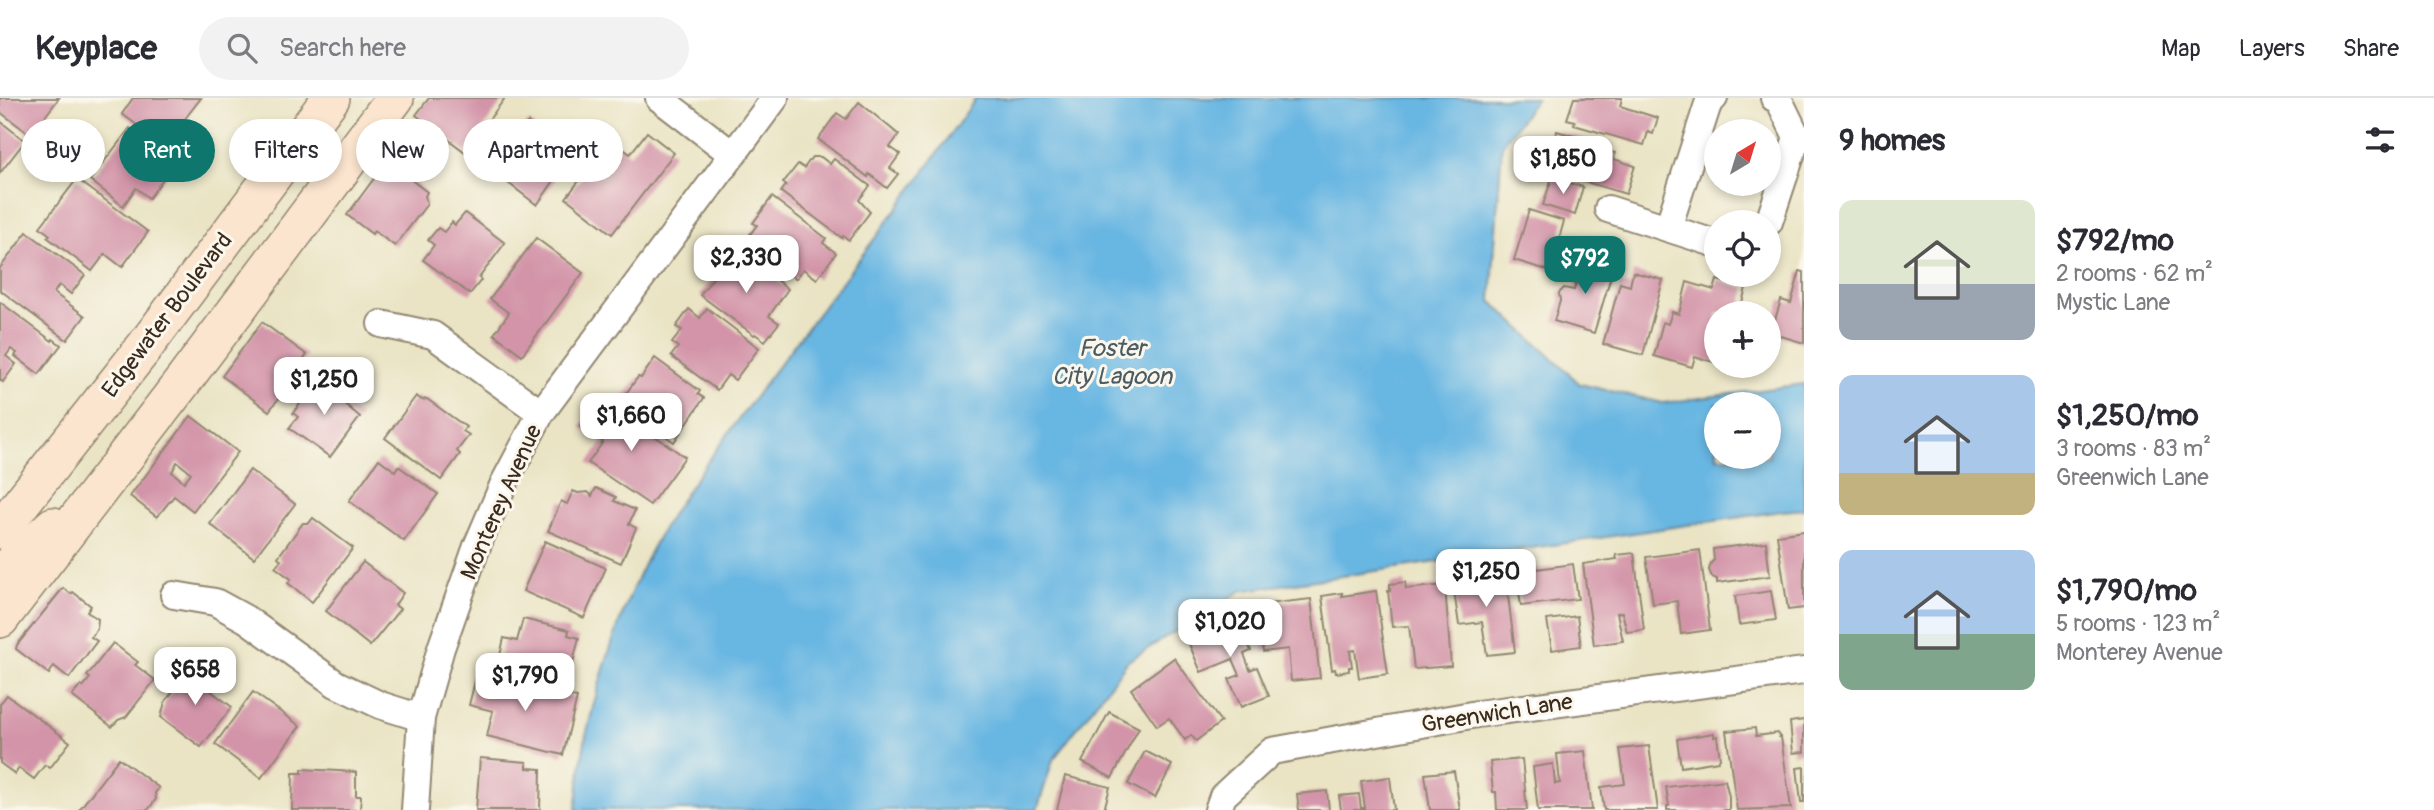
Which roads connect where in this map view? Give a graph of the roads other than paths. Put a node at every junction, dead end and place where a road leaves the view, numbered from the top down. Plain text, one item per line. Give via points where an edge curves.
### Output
1 (331, 98) edge
2 (395, 98) edge
3 (659, 98) edge
4 (775, 98) edge
5 (1714, 98) edge
6 (1777, 99) edge
7 (1801, 138) edge
8 (732, 154) junction
9 (1608, 209) dead end
10 (1774, 210) edge
11 (1668, 228) junction
12 (1704, 240) edge
13 (381, 324) dead end
14 (541, 413) junction
15 (109, 479) junction
16 (0, 530) edge
17 (0, 574) edge
18 (174, 594) dead end
19 (0, 619) edge
20 (1804, 671) edge
21 (421, 718) junction
22 (415, 810) edge
23 (1219, 810) edge

1 - 16 street, Edgewater Boulevard
2 - 15 street
3 - 8 street
4 - 8 street, Monterey Avenue
5 - 11 street via 1708,104
6 - 7 street
7 - 10 street
8 - 14 street, Monterey Avenue
9 - 11 street
11 - 12 street
13 - 14 street via 433,335
14 - 21 street, Monterey Avenue via 477,546
15 - 17 street
15 - 19 street
18 - 21 street via 215,602 336,684
20 - 23 street, Greenwich Lane via 1476,714 1272,751 1223,796
21 - 22 street, Monterey Avenue

